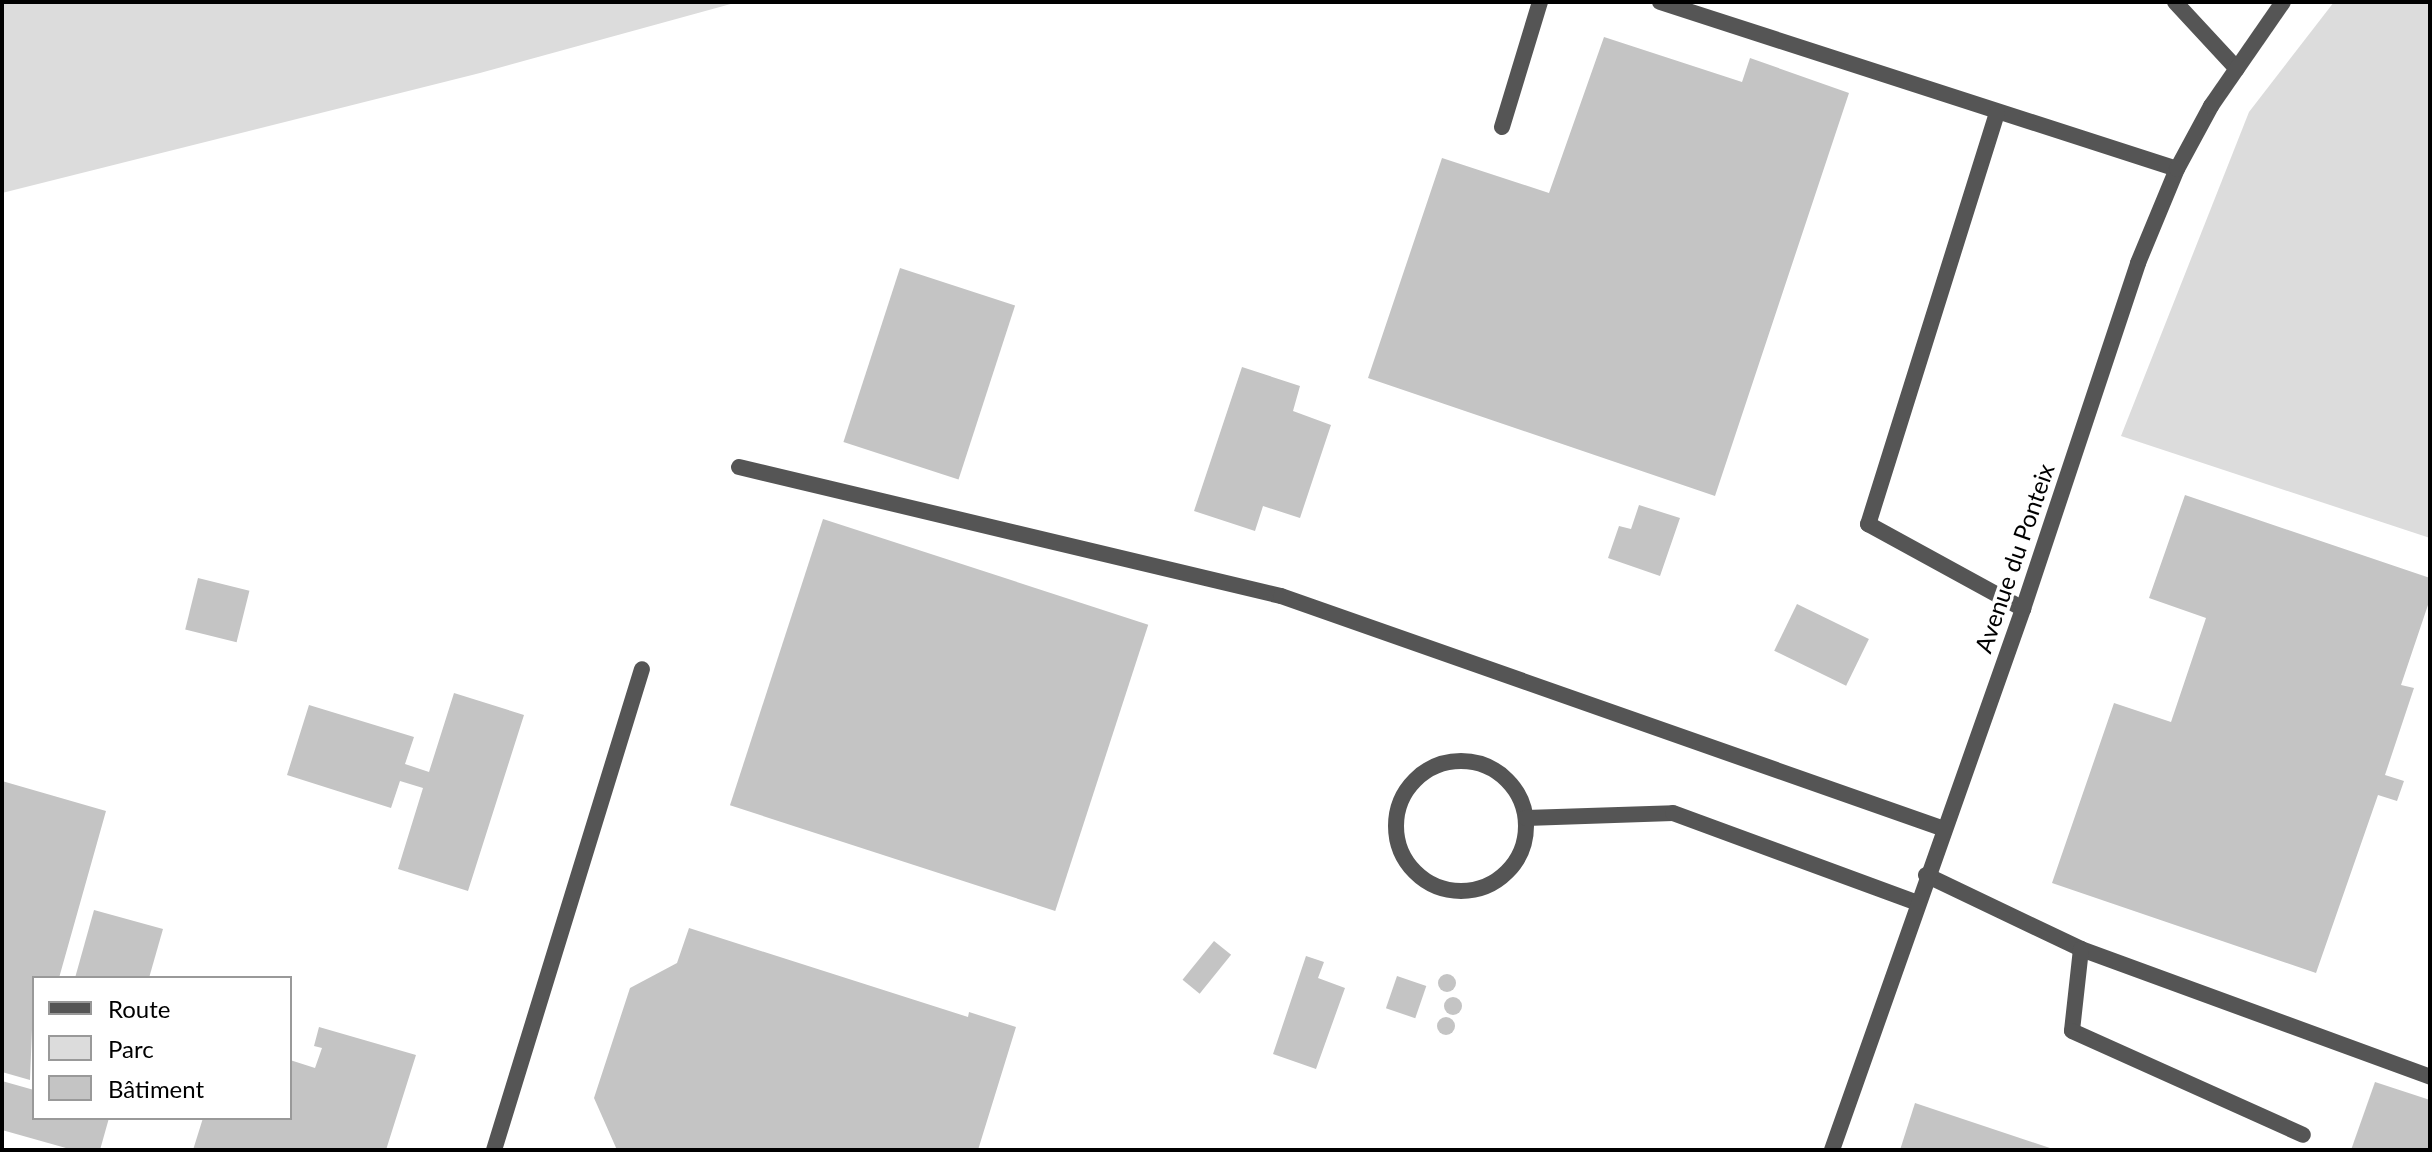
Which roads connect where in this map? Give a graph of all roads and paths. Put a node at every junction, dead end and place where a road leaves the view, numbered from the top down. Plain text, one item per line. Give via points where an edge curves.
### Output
1 (1540, 2) edge
2 (1660, 2) edge
3 (2175, 2) edge
4 (2283, 2) edge
5 (2237, 69) junction
6 (1997, 113) junction
7 (1502, 127) dead end
8 (2177, 169) junction
9 (739, 467) dead end
10 (2023, 609) junction
11 (642, 669) dead end
12 (1526, 818) junction
13 (1944, 829) junction
14 (1926, 875) junction
15 (1917, 903) junction
16 (2081, 949) junction
17 (2430, 1077) edge
18 (2303, 1135) dead end
19 (494, 1150) edge
20 (1832, 1150) edge

1 - 7 street
2 - 6 street
3 - 5 street
4 - 5 street, Avenue du Ponteix
5 - 8 street, Avenue du Ponteix
6 - 8 street
6 - 10 street via 1868,524
8 - 10 street, Avenue du Ponteix via 2138,263
9 - 13 street via 1281,596
10 - 13 street, Avenue du Ponteix
11 - 19 street
12 - 12 street via 1520,798 1492,768 1452,761 1432,767 1403,797 1397,839 1419,876 1460,891 1491,882 1516,861
12 - 15 street via 1673,813
13 - 14 street, Avenue du Ponteix
14 - 15 street, Avenue du Ponteix
14 - 16 street
15 - 20 street, Avenue du Ponteix
16 - 17 street
16 - 18 street via 2072,1031

